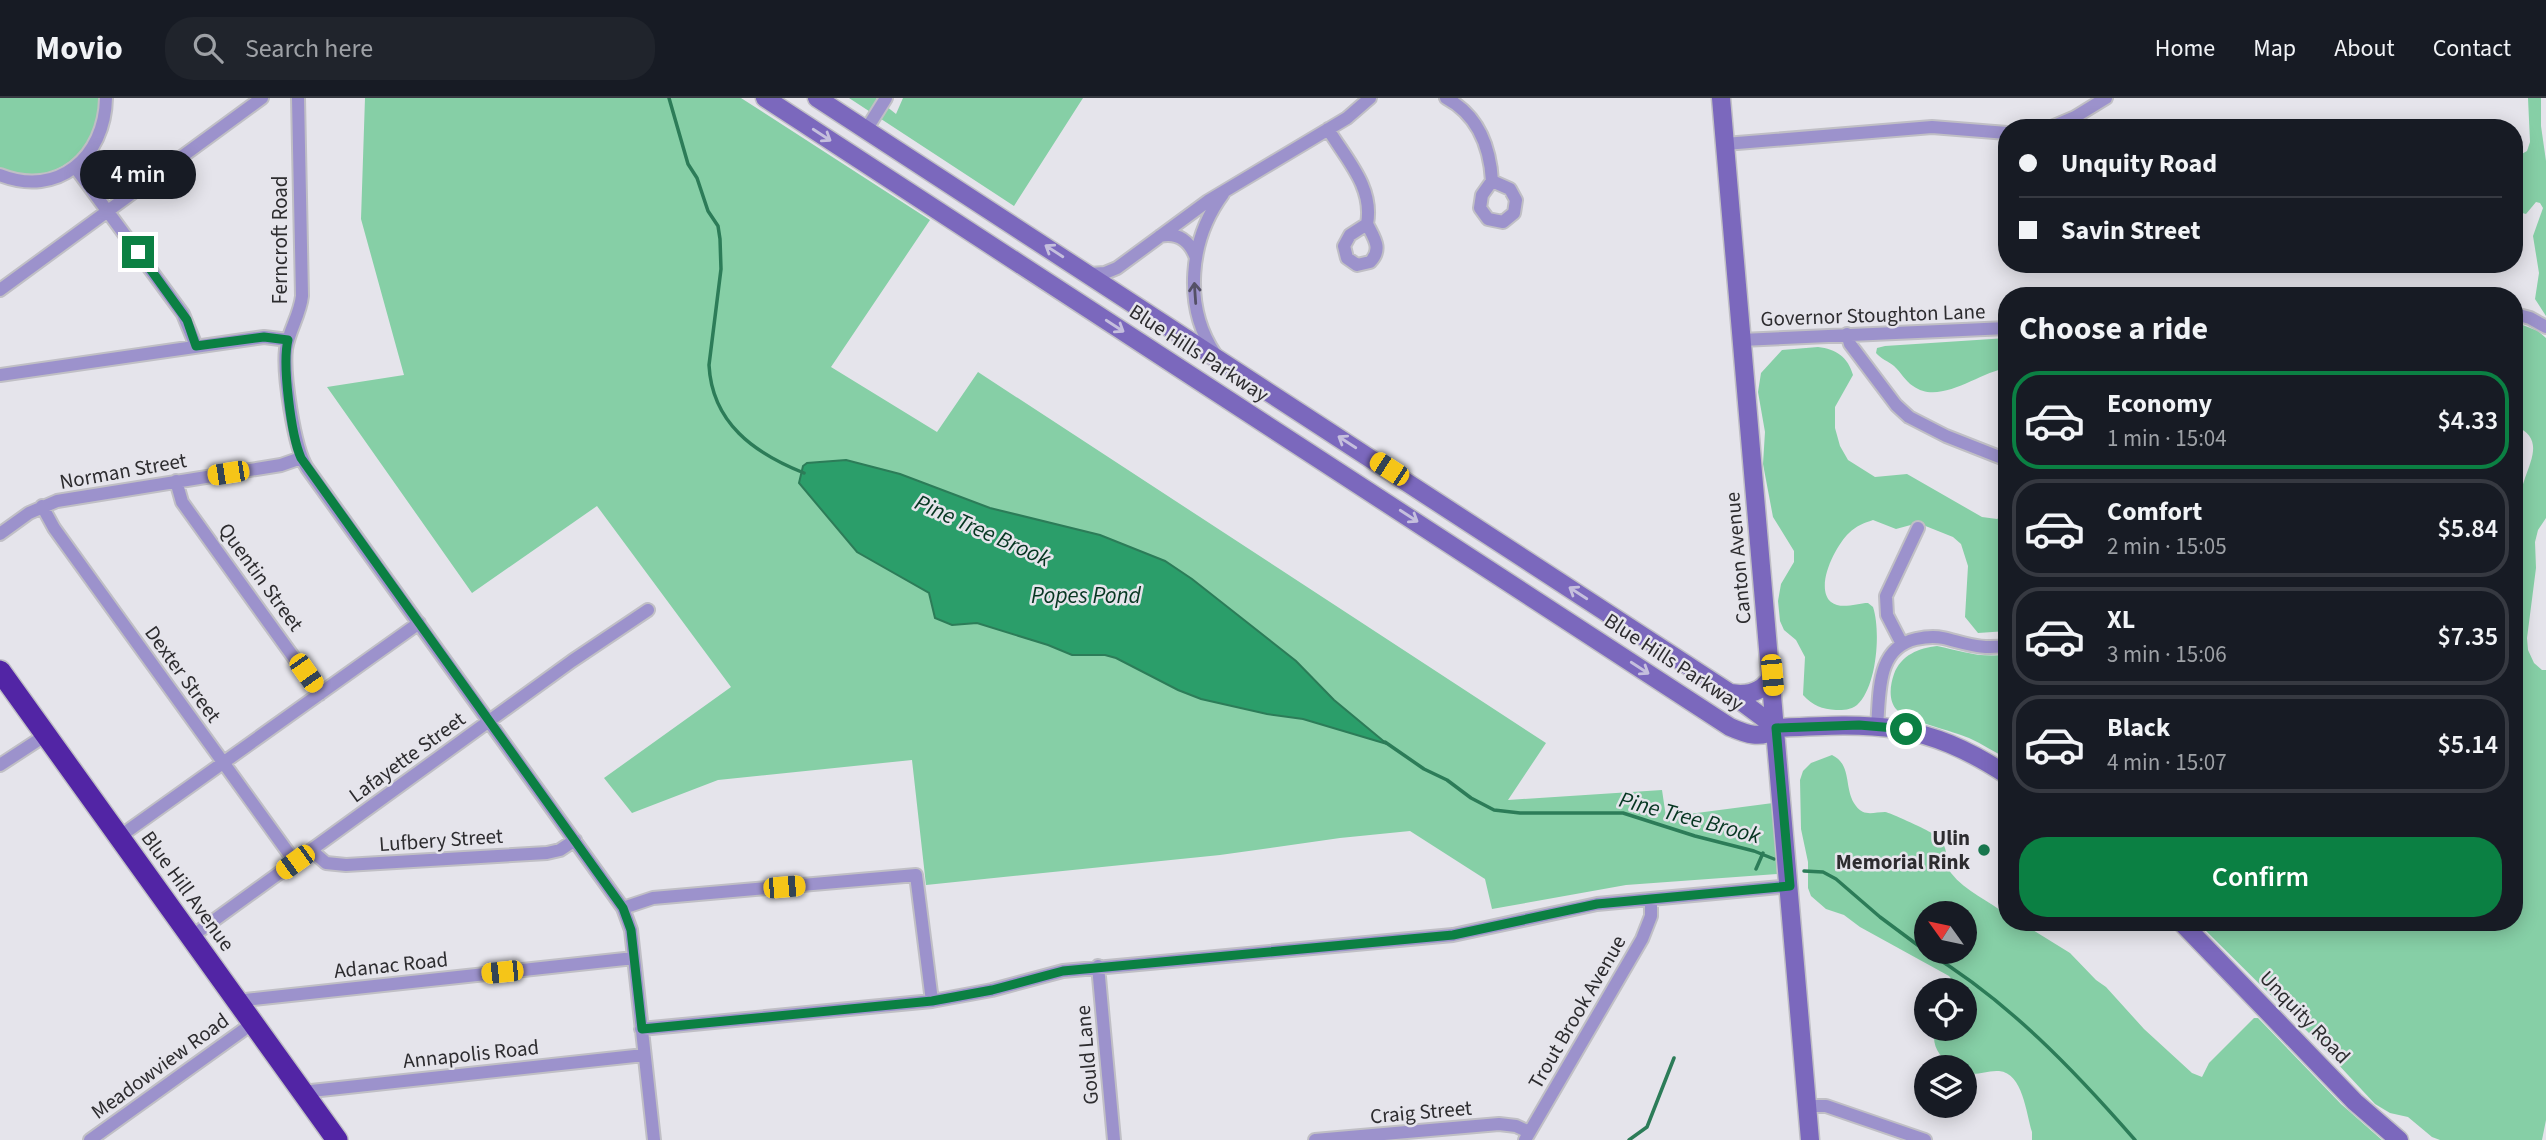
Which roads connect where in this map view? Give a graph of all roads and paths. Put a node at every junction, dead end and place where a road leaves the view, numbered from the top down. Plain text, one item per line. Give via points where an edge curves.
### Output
1 (106, 98) edge
2 (262, 98) edge
3 (298, 98) edge
4 (765, 98) edge
5 (817, 98) edge
6 (886, 98) edge
7 (1370, 98) edge
8 (1446, 98) edge
9 (1721, 98) edge
10 (2106, 98) edge
11 (2070, 119) edge
12 (1328, 129) junction
13 (866, 130) junction
14 (1998, 132) edge
15 (1725, 144) junction
16 (75, 167) junction
17 (0, 175) edge
18 (1492, 181) dead end
19 (1227, 188) junction
20 (107, 211) junction
21 (1367, 224) dead end
22 (1160, 236) junction
23 (1196, 258) junction
24 (1089, 274) junction
25 (0, 290) edge
26 (2523, 316) edge
27 (2546, 327) edge
28 (1998, 328) edge
29 (1847, 334) junction
30 (288, 340) junction
31 (1741, 340) junction
32 (196, 346) junction
33 (1216, 357) junction
34 (0, 375) edge
35 (1298, 409) junction
36 (1283, 434) junction
37 (1998, 456) edge
38 (301, 458) junction
39 (176, 481) junction
40 (43, 506) junction
41 (1918, 528) dead end
42 (0, 534) edge
43 (648, 610) dead end
44 (419, 623) junction
45 (1902, 644) junction
46 (1998, 646) edge
47 (0, 671) edge
48 (1772, 675) junction
49 (1730, 693) junction
50 (320, 694) junction
51 (489, 721) junction
52 (1721, 721) junction
53 (1877, 726) junction
54 (1776, 728) junction
55 (46, 735) junction
56 (223, 763) junction
57 (0, 765) edge
58 (1998, 769) edge
59 (119, 837) junction
60 (575, 840) junction
61 (311, 850) junction
62 (295, 862) junction
63 (1790, 886) junction
64 (1651, 899) junction
65 (623, 908) junction
66 (2190, 931) edge
67 (191, 937) junction
68 (634, 958) junction
69 (1098, 967) junction
70 (236, 1001) junction
71 (932, 1001) junction
72 (253, 1023) junction
73 (642, 1029) junction
74 (644, 1055) junction
75 (302, 1091) junction
76 (1807, 1106) junction
77 (1527, 1136) edge
78 (90, 1140) edge
79 (337, 1140) edge
80 (654, 1140) edge
81 (1114, 1140) edge
82 (1315, 1140) edge
83 (1810, 1140) edge
84 (1924, 1140) edge
85 (2399, 1140) edge

1 - 16 street via 100,135
2 - 20 street
3 - 30 street, Ferncroft Road via 302,286 298,317
4 -> 36 main road, Blue Hills Parkway
5 - 13 main road, Blue Hills Parkway
6 - 13 street
7 - 12 street
8 - 18 street via 1464,111 1482,134
9 - 15 main road, Canton Avenue
10 - 11 street
12 - 19 street
12 - 21 street via 1366,192
24 -> 13 main road, Blue Hills Parkway
14 - 15 street via 1933,127
15 - 31 main road, Canton Avenue
16 - 17 street via 40,180
16 - 20 street
19 - 22 street
19 - 23 street via 1207,220
20 - 25 street
20 - 32 street via 187,320
22 - 23 street via 1181,237
22 - 24 street via 1117,268
33 -> 23 street via 1197,315
24 - 33 main road, Blue Hills Parkway
26 - 27 street
28 - 29 street, Governor Stoughton Lane
29 - 31 street, Governor Stoughton Lane
29 - 37 street via 1904,414
30 - 32 street via 264,337
30 - 38 street, Ferncroft Road via 287,377
31 - 48 main road, Canton Avenue
32 - 34 street
33 - 35 main road, Blue Hills Parkway
35 - 36 main road
49 -> 35 main road, Blue Hills Parkway
36 -> 52 main road, Blue Hills Parkway
38 - 39 street, Norman Street
38 - 44 street
39 - 40 street, Norman Street
39 - 50 street, Quentin Street via 182,502
40 - 42 street, Norman Street
40 - 56 street, Dexter Street via 54,528
41 - 45 street via 1886,602 1888,620
43 - 51 street, Lafayette Street
44 - 50 street
44 - 51 street
45 - 46 street via 1930,636 1982,647
45 - 53 street via 1883,670
47 - 55 highway, Blue Hill Avenue
48 - 49 main road via 1757,691
48 - 54 main road, Canton Avenue
49 - 52 main road via 1737,710
49 - 54 main road, Blue Hills Parkway
50 - 56 street
51 - 60 street
51 - 61 street, Lafayette Street
52 - 54 main road, Blue Hills Parkway via 1757,736
53 - 54 main road
53 - 58 main road via 1940,739
54 - 63 main road, Canton Avenue
55 - 57 street
55 - 59 highway, Blue Hill Avenue
56 - 59 street
56 - 62 street, Dexter Street
59 - 67 highway, Blue Hill Avenue
60 - 61 street, Lufbery Street via 547,853 346,865 326,863
60 - 65 street
61 - 62 street, Lafayette Street
62 - 67 street, Lafayette Street
63 - 64 street
63 - 76 main road, Canton Avenue
64 - 69 street via 1575,908 1467,933
64 - 77 street, Trout Brook Avenue via 1646,932
65 - 68 street
65 - 71 street via 653,898 916,876
66 - 85 main road, Unquity Road via 2355,1102
67 - 70 highway, Blue Hill Avenue
68 - 70 street, Adanac Road
68 - 73 street
69 - 71 street via 1054,972
69 - 81 street, Gould Lane
70 - 72 highway, Blue Hill Avenue
71 - 73 street
72 - 75 highway, Blue Hill Avenue
72 - 78 street, Meadowview Road
73 - 74 street
74 - 75 street, Annapolis Road
74 - 80 street
75 - 79 highway, Blue Hill Avenue
76 - 83 main road, Canton Avenue
76 - 84 street via 1826,1107
77 - 82 street, Craig Street via 1516,1126 1499,1124

